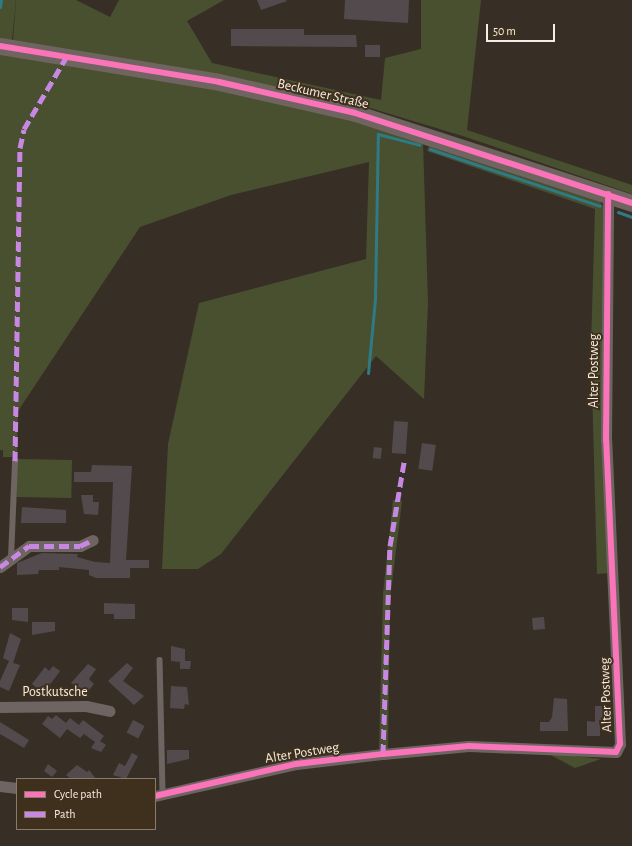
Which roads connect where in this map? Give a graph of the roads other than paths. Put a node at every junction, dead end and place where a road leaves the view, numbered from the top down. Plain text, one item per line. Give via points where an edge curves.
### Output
1 (0, 46) edge
2 (608, 194) junction
3 (632, 203) edge
4 (15, 461) dead end
5 (93, 540) dead end
6 (11, 558) junction
7 (0, 567) edge
8 (160, 660) dead end
9 (0, 707) edge
10 (109, 711) dead end
11 (0, 786) edge
12 (16, 788) edge
13 (159, 796) edge

1 - 2 main road, Beckumer Straße via 219,82 355,113
2 - 3 main road, Beckumer Straße
2 - 13 street, Alter Postweg via 606,440 620,744 616,752 469,746 383,754 296,764
4 - 6 lane
5 - 6 street via 80,546 29,546
6 - 7 street
8 - 13 lane, Alter Postweg
9 - 10 street, Postkutsche via 86,706
11 - 12 street

